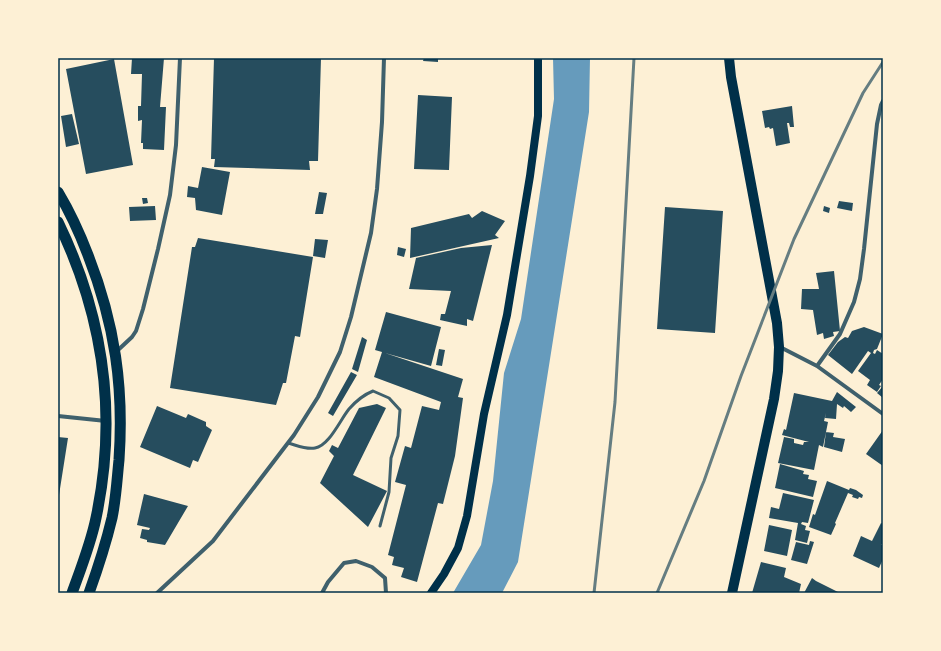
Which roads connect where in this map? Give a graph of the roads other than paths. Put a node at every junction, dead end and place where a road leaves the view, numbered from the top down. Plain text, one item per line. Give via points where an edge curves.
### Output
1 (180, 58) edge
2 (384, 58) edge
3 (538, 58) edge
4 (729, 58) edge
5 (883, 101) edge
6 (58, 192) edge
7 (58, 222) edge
8 (780, 347) junction
9 (116, 352) junction
10 (817, 366) junction
11 (883, 414) edge
12 (58, 416) edge
13 (106, 421) junction
14 (288, 443) junction
15 (380, 526) dead end
16 (72, 593) edge
17 (89, 593) edge
18 (157, 593) edge
19 (322, 593) edge
20 (386, 593) edge
21 (431, 593) edge
22 (732, 593) edge

1 - 9 street via 176,146 170,195 136,331
2 - 14 street via 377,189 371,232 355,301 340,352 318,397
3 - 21 main road via 538,116 530,176 507,315 484,414 467,516 458,548
4 - 8 main road via 730,77
5 - 10 street via 877,124 860,278 854,302 840,334
6 - 9 highway via 99,282
7 - 13 highway via 85,287 99,341
8 - 10 street
8 - 22 main road via 774,399
9 - 17 highway via 120,397 117,484 112,517
10 - 11 street
12 - 13 street
13 - 16 highway via 102,484 96,519
14 - 15 lane via 310,449 317,448 327,441 364,394 373,391 389,398 400,410 398,436 391,458 389,492
14 - 18 street via 213,541
19 - 20 street via 344,563 356,560 372,567 385,578

